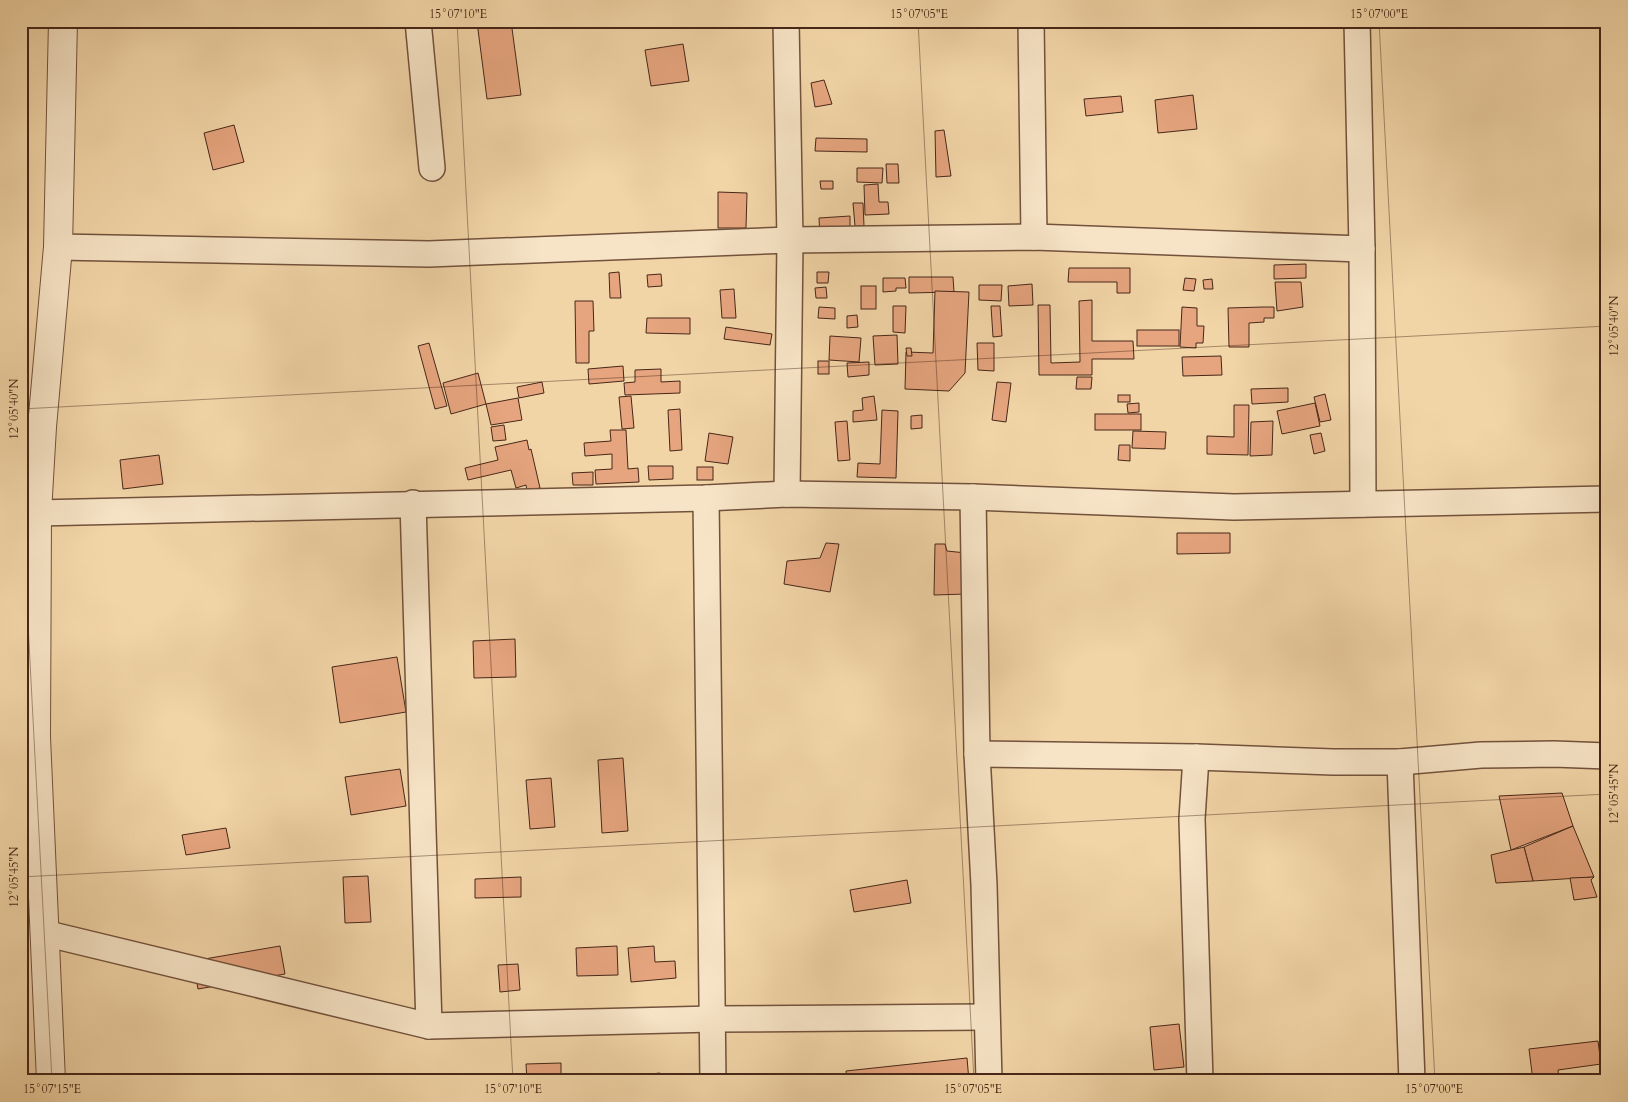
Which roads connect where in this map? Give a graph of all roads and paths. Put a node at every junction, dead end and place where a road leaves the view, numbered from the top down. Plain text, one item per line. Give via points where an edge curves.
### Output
1 (63, 21) edge
2 (418, 21) edge
3 (786, 21) edge
4 (1032, 21) edge
5 (1357, 21) edge
6 (432, 168) dead end
7 (1034, 237) junction
8 (790, 240) junction
9 (58, 247) junction
10 (1362, 250) junction
11 (32, 427) edge
12 (787, 494) junction
13 (973, 497) junction
14 (706, 498) junction
15 (1607, 499) edge
16 (412, 503) junction
17 (1363, 504) junction
18 (38, 513) junction
19 (977, 754) junction
20 (1607, 756) edge
21 (1196, 758) junction
22 (1400, 762) junction
23 (31, 867) edge
24 (44, 933) junction
25 (986, 1017) junction
26 (713, 1019) junction
27 (429, 1026) junction
28 (51, 1081) edge
29 (713, 1081) edge
30 (989, 1081) edge
31 (1200, 1081) edge
32 (1412, 1081) edge

1 - 9 street
2 - 6 street
3 - 8 street
4 - 7 street
5 - 10 street
7 - 8 street
7 - 10 street
8 - 9 street via 429,254
8 - 12 street
9 - 11 street
10 - 17 street
11 - 18 street
12 - 13 street
12 - 14 street
13 - 17 street via 1234,507
13 - 19 street
14 - 16 street
14 - 26 street
15 - 17 street
16 - 18 street
16 - 27 street
18 - 23 street
19 - 21 street
19 - 25 street via 984,885
20 - 22 street via 1482,755
21 - 22 street via 1271,762
21 - 31 street via 1192,819
22 - 32 street
23 - 24 street
24 - 27 street
24 - 28 street
25 - 26 street
25 - 30 street
26 - 27 street
26 - 29 street

